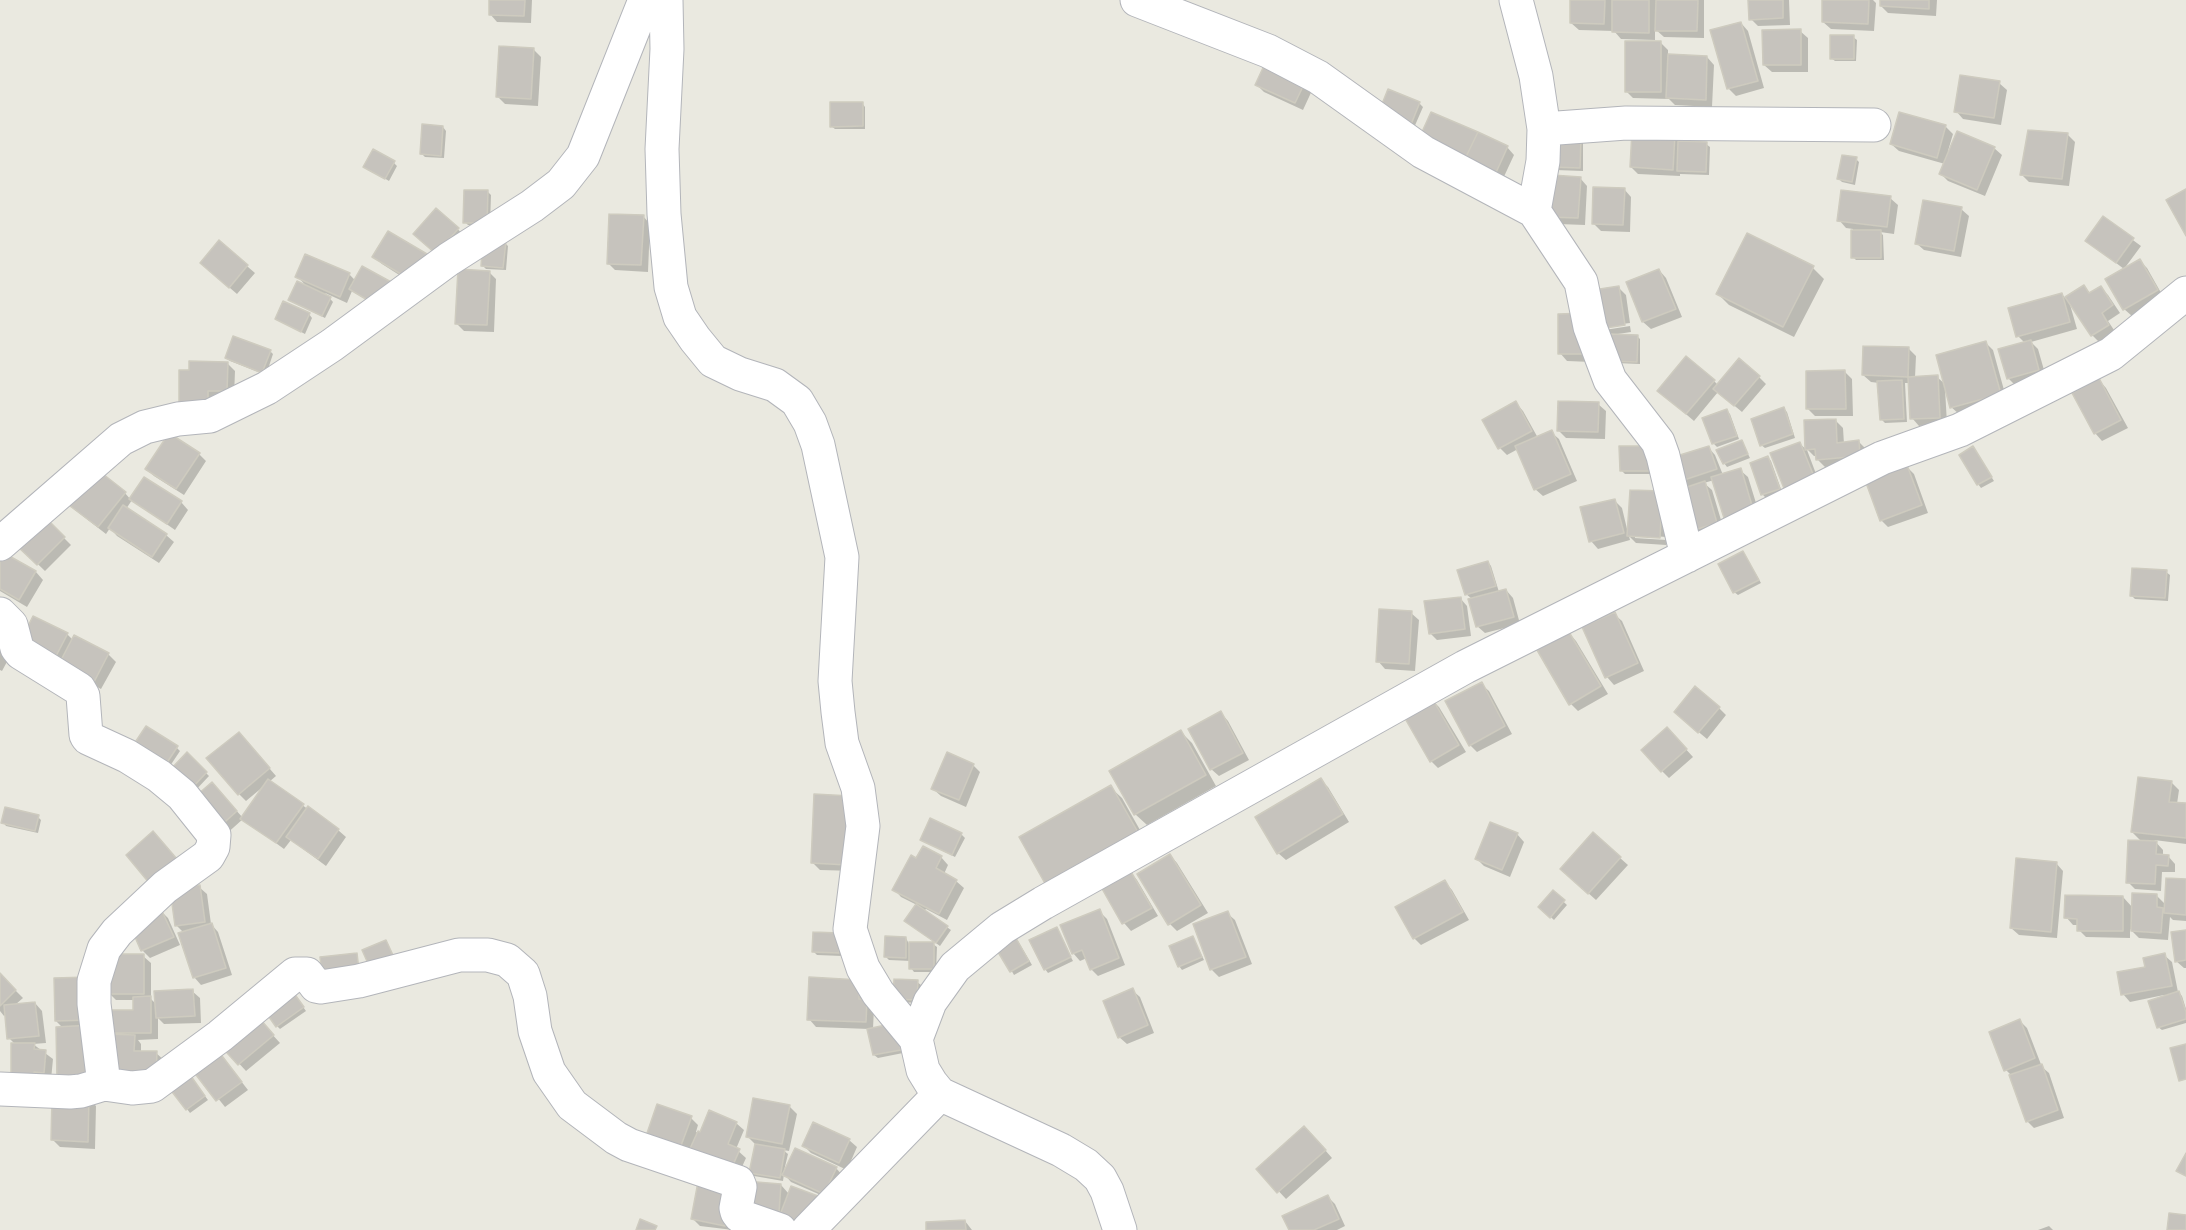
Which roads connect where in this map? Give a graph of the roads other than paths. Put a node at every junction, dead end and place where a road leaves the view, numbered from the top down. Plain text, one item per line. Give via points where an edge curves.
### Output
1 (645, 0) edge
2 (666, 0) edge
3 (1137, 0) edge
4 (1516, 0) edge
5 (1874, 125) dead end
6 (1544, 129) junction
7 (1534, 211) junction
8 (2182, 304) edge
9 (0, 544) edge
10 (1687, 556) junction
11 (0, 614) edge
12 (916, 1039) junction
13 (104, 1084) junction
14 (0, 1089) edge
15 (939, 1094) junction
16 (780, 1230) edge
17 (808, 1230) edge
18 (1120, 1230) edge

1 - 9 street via 583,156 561,184 267,388 210,416 178,419 121,438
2 - 12 street via 662,149 671,287 680,317 713,361 775,385 797,401 814,434 842,557 837,712 842,743 858,788 863,826 850,929 863,968 878,993
3 - 7 street via 1268,51 1318,76 1423,152
4 - 6 street via 1536,76
5 - 6 street via 1626,123
6 - 7 street
7 - 10 street via 1581,282 1590,327 1610,380 1658,442
8 - 10 street via 2111,354 1960,430 1882,458
10 - 12 street via 1465,667 1002,928 955,968 930,1002
11 - 13 street via 11,624 21,653 79,689 88,738 159,776 182,795 214,836 208,856 165,887 117,932 104,950 94,981 94,1004
12 - 15 street via 923,1070
13 - 14 street via 81,1091
13 - 16 street via 152,1086 295,974 307,974 321,987 459,955 488,954 507,960 523,974 535,1031 549,1072 572,1105 629,1145 738,1182 736,1208 740,1216
15 - 17 street
15 - 18 street via 1086,1165 1107,1191

